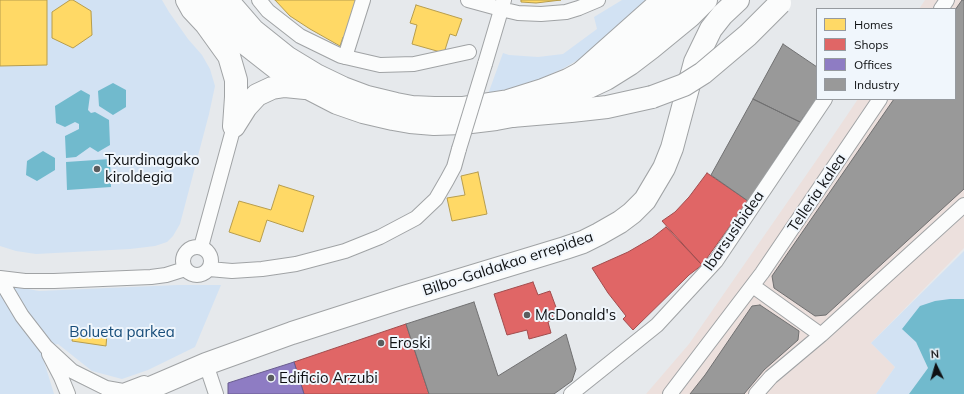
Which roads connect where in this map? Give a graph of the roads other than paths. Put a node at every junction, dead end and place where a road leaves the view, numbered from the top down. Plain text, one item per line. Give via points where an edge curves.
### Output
1 (187, 0) edge
2 (207, 0) edge
3 (227, 0) edge
4 (259, 0) edge
5 (363, 0) edge
6 (468, 0) edge
7 (598, 0) edge
8 (663, 0) edge
9 (683, 0) edge
10 (706, 0) edge
11 (738, 0) edge
12 (781, 1) edge
13 (502, 5) edge
14 (469, 52) dead end
15 (345, 57) junction
16 (581, 73) junction
17 (308, 88) junction
18 (824, 100) edge
19 (879, 100) edge
20 (512, 116) junction
21 (234, 126) junction
22 (964, 205) edge
23 (201, 247) junction
24 (185, 269) junction
25 (209, 269) junction
26 (0, 278) edge
27 (753, 286) junction
28 (821, 334) junction
29 (46, 347) junction
30 (206, 364) junction
31 (174, 377) junction
32 (97, 384) junction
33 (68, 394) edge
34 (136, 394) edge
35 (216, 394) edge
36 (571, 394) edge
37 (671, 394) edge
38 (756, 394) edge

1 - 21 main road via 229,56 236,80
2 - 17 main road via 242,41 279,70
3 - 16 main road via 253,30 288,58 343,88 396,104 412,107 462,108 493,104 543,90
4 - 15 street via 268,11 300,36
5 - 15 street
6 - 13 street
7 - 13 street via 556,14 526,14
8 - 16 main road
9 - 16 main road via 621,51
10 - 20 main road via 651,48 612,75 548,105
11 - 30 main road, Bilbo-Galdakao errepidea via 712,28 695,62 672,148 664,168 645,200 620,222 583,242 338,318
12 - 20 main road, bridge via 748,35 703,73 684,85 652,97 586,110
13 - 25 street, bridge via 450,174 436,199 416,218 380,237 345,251 296,264 232,271
14 - 15 street via 414,64 380,65
17 - 20 main road via 337,103 363,112 410,122 463,123
17 - 21 main road via 285,86 272,88 257,95
18 - 36 street, Ibarsusibidea via 716,261 657,325
19 - 27 street, Telleria kalea
21 - 23 street
22 - 28 street
23 - 24 street via 195,247 185,253
23 - 25 street via 210,256
24 - 25 street via 191,274 199,275
24 - 26 street via 150,277 54,281
26 - 29 street, Bilbo-Galdakao errepidea via 22,316
27 - 28 street
27 - 37 street, Telleria kalea
28 - 38 street via 771,377
29 - 32 street, Bilbo-Galdakao errepidea via 72,371
29 - 33 street
30 - 31 main road, Bilbo-Galdakao errepidea
30 - 35 street
31 - 32 street, Bilbo-Galdakao errepidea via 155,379 123,391
31 - 34 main road, Bilbo-Galdakao errepidea
32 - 33 street via 80,382 72,387

